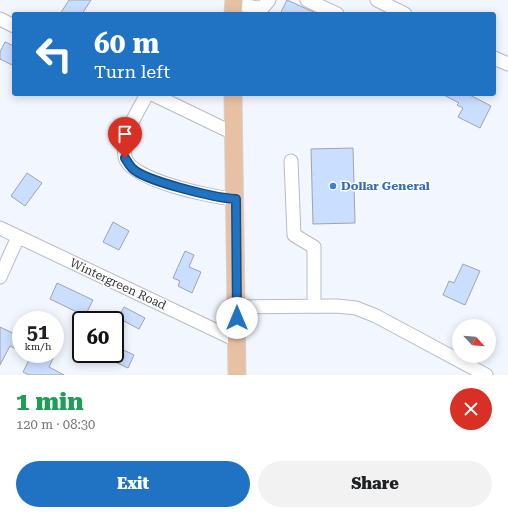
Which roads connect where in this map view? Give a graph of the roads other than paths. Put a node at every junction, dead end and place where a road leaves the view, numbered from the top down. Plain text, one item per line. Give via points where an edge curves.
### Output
1 (269, 0) edge
2 (307, 0) edge
3 (377, 0) edge
4 (234, 6) edge
5 (332, 12) edge
6 (401, 12) edge
7 (0, 19) edge
8 (12, 25) edge
9 (496, 59) edge
10 (508, 64) edge
11 (146, 96) edge
12 (156, 96) edge
13 (233, 96) edge
14 (235, 134) junction
15 (291, 161) dead end
16 (236, 199) junction
17 (0, 228) edge
18 (18, 237) junction
19 (0, 277) edge
20 (314, 306) junction
21 (237, 307) junction
22 (236, 340) junction
23 (237, 375) edge
24 (486, 375) edge

1 - 4 street via 263,8
2 - 5 street
3 - 6 street
7 - 8 street
9 - 10 street
11 - 16 street via 126,141 125,158 132,169 180,188
12 - 14 street
13 - 14 main road
14 - 16 main road
15 - 20 street via 294,235 314,247
16 - 21 main road
17 - 18 street, Wintergreen Road
18 - 19 street
18 - 22 street, Wintergreen Road
20 - 21 street
20 - 24 street via 356,308 376,316
21 - 22 main road
22 - 23 main road

